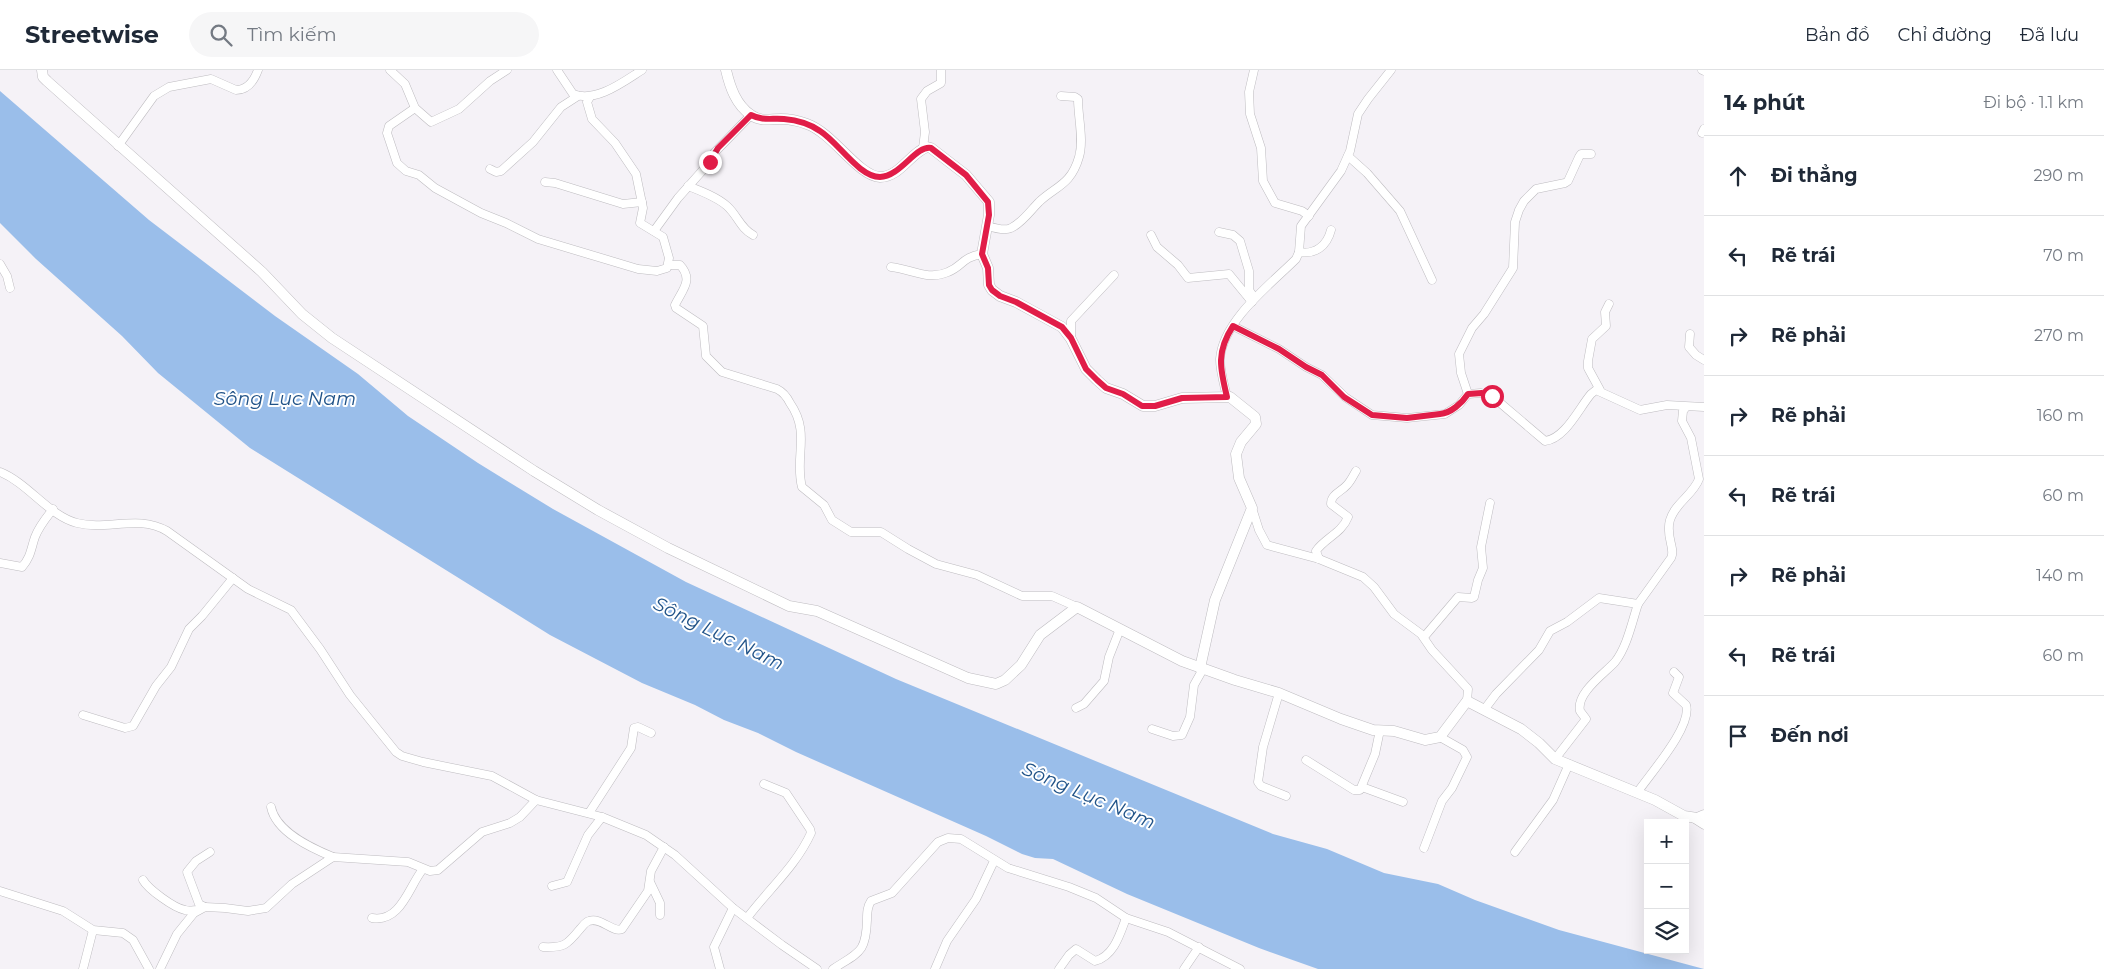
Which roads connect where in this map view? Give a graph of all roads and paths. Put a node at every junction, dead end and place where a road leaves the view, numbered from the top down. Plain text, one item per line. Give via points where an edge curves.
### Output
1 (42, 70) edge
2 (258, 70) edge
3 (390, 70) edge
4 (507, 70) edge
5 (557, 70) edge
6 (642, 70) edge
7 (726, 70) edge
8 (941, 70) edge
9 (1254, 70) edge
10 (1391, 70) edge
11 (578, 96) junction
12 (1061, 96) dead end
13 (590, 97) junction
14 (415, 108) junction
15 (751, 115) junction
16 (118, 146) junction
17 (923, 148) junction
18 (1591, 154) dead end
19 (1348, 156) junction
20 (490, 169) dead end
21 (544, 182) dead end
22 (688, 186) junction
23 (642, 202) junction
24 (1308, 216) junction
25 (988, 226) junction
26 (1330, 230) dead end
27 (654, 231) junction
28 (1219, 232) dead end
29 (753, 235) dead end
30 (1151, 235) dead end
31 (1299, 252) junction
32 (982, 254) junction
33 (0, 264) edge
34 (669, 265) junction
35 (891, 267) dead end
36 (1114, 275) dead end
37 (1432, 280) dead end
38 (10, 288) dead end
39 (1254, 300) junction
40 (1608, 304) dead end
41 (1233, 326) junction
42 (1690, 334) dead end
43 (1071, 338) junction
44 (1704, 360) edge
45 (1600, 390) junction
46 (1468, 394) junction
47 (1227, 397) junction
48 (1686, 407) junction
49 (1704, 407) edge
50 (1356, 471) dead end
51 (0, 472) edge
52 (1490, 503) dead end
53 (1252, 508) junction
54 (53, 509) junction
55 (1319, 559) junction
56 (0, 563) edge
57 (233, 578) junction
58 (1638, 604) junction
59 (1078, 607) junction
60 (1120, 629) junction
61 (1424, 637) junction
62 (1202, 669) junction
63 (1674, 672) dead end
64 (1279, 693) junction
65 (1467, 701) junction
66 (1076, 708) dead end
67 (1484, 710) junction
68 (83, 715) dead end
69 (1152, 729) dead end
70 (1380, 730) junction
71 (651, 733) dead end
72 (1440, 737) junction
73 (1555, 759) junction
74 (1306, 760) dead end
75 (1569, 764) junction
76 (764, 784) dead end
77 (1362, 787) junction
78 (1637, 793) junction
79 (1286, 796) dead end
80 (536, 800) junction
81 (1403, 802) dead end
82 (271, 806) dead end
83 (589, 813) junction
84 (602, 816) junction
85 (1704, 816) edge
86 (1693, 818) junction
87 (1704, 826) edge
88 (664, 847) junction
89 (1424, 848) dead end
90 (210, 852) dead end
91 (1515, 852) dead end
92 (333, 857) junction
93 (994, 860) junction
94 (423, 869) junction
95 (143, 880) dead end
96 (649, 880) junction
97 (552, 886) dead end
98 (0, 891) edge
99 (202, 908) junction
100 (733, 908) junction
101 (660, 915) dead end
102 (372, 918) dead end
103 (747, 918) junction
104 (1126, 918) junction
105 (93, 930) junction
106 (543, 946) dead end
107 (1199, 947) junction
108 (83, 969) edge
109 (149, 969) edge
110 (160, 969) edge
111 (720, 969) edge
112 (818, 969) edge
113 (833, 969) edge
114 (935, 969) edge
115 (1059, 969) edge
116 (1184, 969) edge
117 (1240, 969) edge

1 - 16 street via 43,77
2 - 16 street via 252,82 240,90 211,79 169,87 154,96
3 - 14 street via 405,84
4 - 14 street via 459,109 438,120 426,120
5 - 11 street via 570,91
6 - 13 street
7 - 15 street via 739,104
8 - 17 street via 941,82 921,99 925,132
9 - 24 street via 1249,92 1250,114 1261,148 1263,181 1275,203
10 - 19 street via 1358,114
11 - 13 street
11 - 20 street via 561,107 534,142 501,171
12 - 25 street via 1078,100 1080,154 1072,173 1061,187 1039,202 1012,228
13 - 23 street via 587,102 592,119 636,174
14 - 34 street via 389,126 387,133 398,163 406,171 419,175 481,213 538,239 638,269 657,271
15 - 17 street via 759,120 783,119 815,128 840,146 865,172 876,177 887,176 901,168
15 - 22 street via 718,148
16 - 59 street via 262,272 315,325 534,471 668,548 789,606 817,611 968,678 996,684 1021,665 1040,635
17 - 25 street via 931,148 966,175 984,194 989,206
18 - 46 street via 1578,156 1571,177 1565,183 1536,189 1519,210 1515,222 1513,268 1472,328 1459,354
19 - 24 street
19 - 37 street via 1400,211
21 - 23 street via 623,204
22 - 27 street
22 - 29 street via 727,206 744,230
23 - 27 street via 640,223
24 - 31 street via 1300,229
25 - 32 street
26 - 31 street via 1328,241 1323,246 1313,252
27 - 34 street via 665,241
28 - 39 street via 1240,240
30 - 39 street via 1157,247 1188,278 1229,274
31 - 39 street via 1296,259
32 - 35 street via 966,258 950,272 934,276
32 - 43 street via 988,268 989,285 996,293 1062,327
33 - 38 street
34 - 59 street via 680,265 687,274 688,282 675,305 703,326 706,356 722,372 782,391 790,401 799,416 802,487 824,505 832,520 851,532 881,532 936,564 977,575 1013,593 1052,596
36 - 43 street via 1071,321
39 - 41 street
40 - 45 street via 1606,326 1592,339 1588,361 1588,368
41 - 46 street via 1322,375 1344,397 1372,415 1407,418 1445,414
41 - 47 street via 1220,358
42 - 44 street via 1689,347
43 - 47 street via 1086,369 1097,380 1142,406 1155,406 1182,398
45 - 46 street via 1593,391 1563,430 1544,440 1492,396
45 - 48 street via 1640,410 1667,405
47 - 53 street via 1247,409 1256,421 1240,442 1236,454 1240,478
48 - 49 street
48 - 58 street via 1682,420 1692,438 1699,479 1670,518 1668,535 1673,554
50 - 55 street via 1330,500 1348,517 1335,534 1322,542 1316,551
51 - 54 street via 19,482
52 - 61 street via 1481,547 1483,568 1474,597 1458,598
53 - 55 street via 1267,544
53 - 62 street via 1218,593
54 - 56 street via 40,526 32,552 22,566
54 - 57 street via 68,520 83,524 141,523 161,528
55 - 61 street via 1363,577 1394,614
57 - 68 street via 189,629 170,667 133,726 125,728
57 - 80 street via 290,610 350,695 396,752 423,762 492,776
58 - 67 street via 1602,598 1594,600 1550,631 1539,650
58 - 73 street via 1620,654 1580,703 1580,711 1586,718
59 - 60 street
60 - 62 street
60 - 66 street via 1109,656 1104,681 1084,704
61 - 65 street via 1468,689
62 - 64 street
62 - 69 street via 1194,685 1190,717 1182,735 1173,736
63 - 78 street via 1679,680 1673,693 1686,705 1686,718
64 - 70 street via 1341,719
64 - 79 street via 1262,748 1258,782
65 - 67 street
65 - 72 street
67 - 73 street via 1521,730
70 - 72 street via 1425,740
70 - 77 street via 1379,742
71 - 83 street via 634,728 630,748
72 - 89 street via 1463,750 1466,757 1439,807
73 - 75 street
74 - 77 street via 1354,790
75 - 78 street
75 - 91 street via 1553,800
76 - 103 street via 786,794 810,833 783,878 765,894
77 - 81 street
78 - 86 street
80 - 83 street
80 - 94 street via 520,817 478,835 438,870
82 - 92 street via 273,816 290,834
83 - 84 street
84 - 88 street via 630,827
84 - 97 street via 588,835 567,882
85 - 86 street
86 - 87 street
88 - 96 street
88 - 100 street
90 - 99 street via 187,872
92 - 94 street via 408,862
92 - 99 street via 292,884 266,908 248,911
93 - 104 street via 1021,873 1096,898
93 - 113 street via 961,839 943,839 892,893 871,901 864,945 857,954
93 - 114 street via 976,898 947,941
94 - 102 street via 396,910 382,919
95 - 99 street via 146,886 181,909
96 - 101 street via 660,903
96 - 106 street via 648,891 620,931 597,920 588,921 559,948
98 - 105 street via 63,911
99 - 110 street via 177,934
100 - 103 street
100 - 111 street via 714,947
103 - 112 street
104 - 107 street
104 - 115 street via 1119,938 1104,957 1095,961 1076,949
105 - 108 street
105 - 109 street via 129,936
107 - 116 street
107 - 117 street

